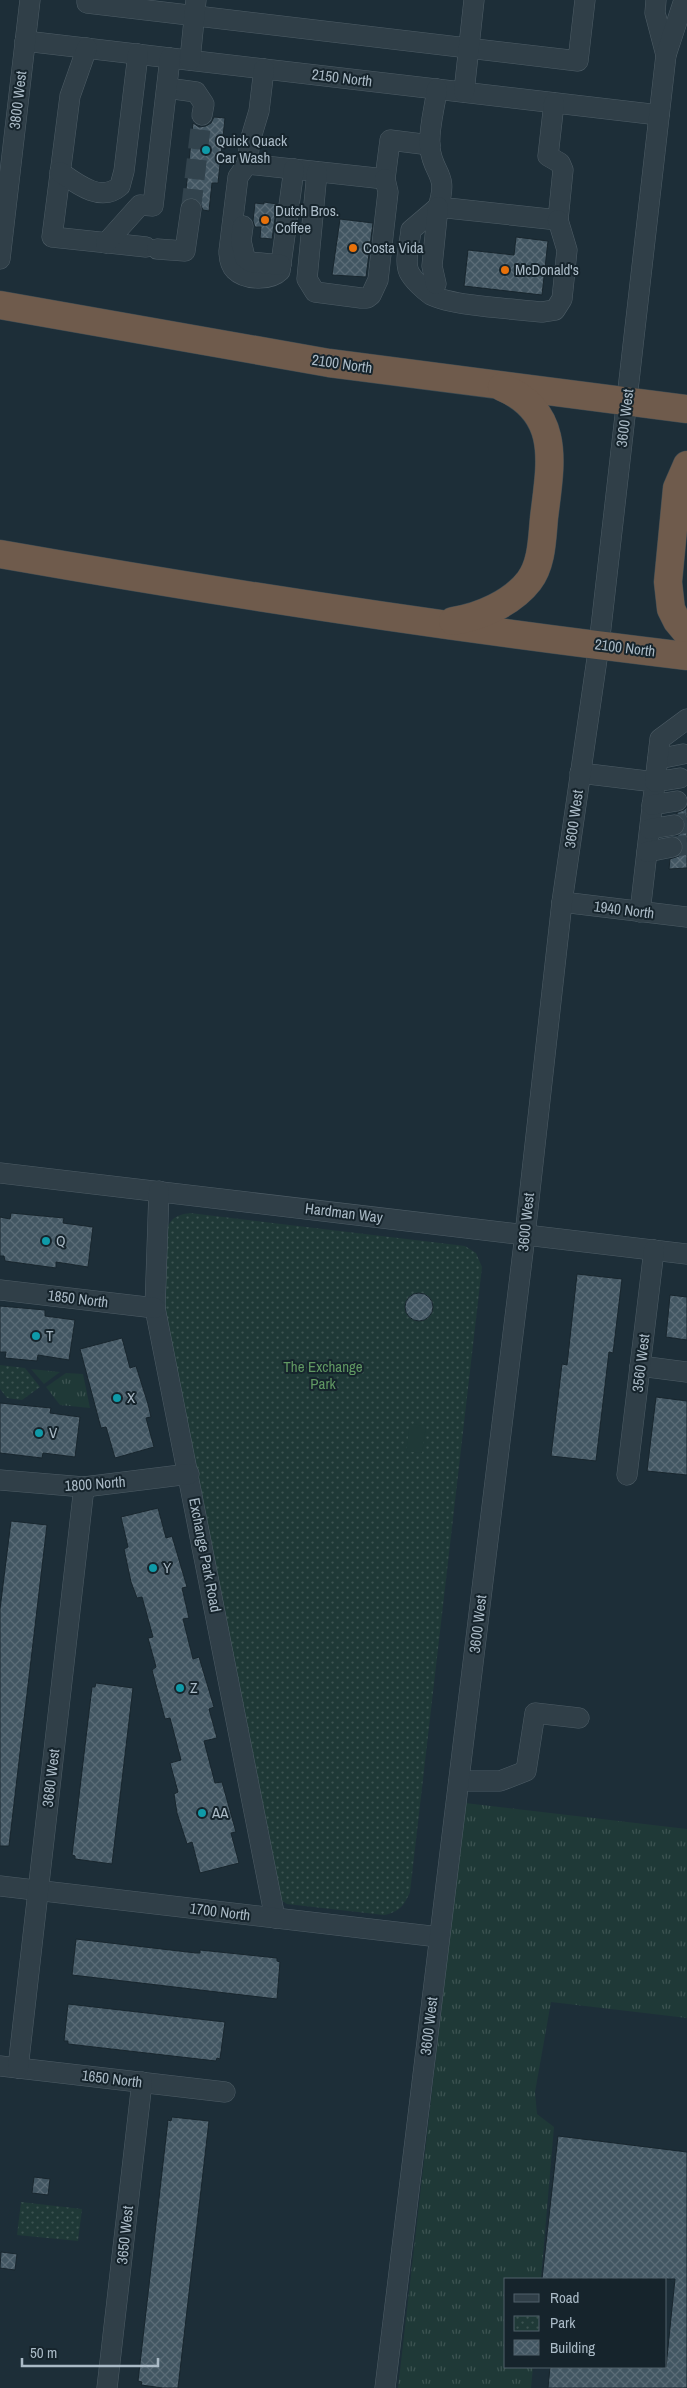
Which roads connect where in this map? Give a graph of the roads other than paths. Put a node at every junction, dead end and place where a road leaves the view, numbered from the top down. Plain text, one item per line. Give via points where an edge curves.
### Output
1 (30, 0) edge
2 (87, 0) edge
3 (474, 0) edge
4 (585, 0) edge
5 (656, 0) edge
6 (684, 0) edge
7 (195, 8) edge
8 (25, 41) junction
9 (87, 48) junction
10 (468, 48) junction
11 (138, 54) junction
12 (666, 55) junction
13 (180, 59) junction
14 (264, 69) junction
15 (167, 88) junction
16 (438, 89) junction
17 (464, 92) junction
18 (554, 103) junction
19 (659, 115) junction
20 (202, 116) tunnel mouth
21 (430, 145) junction
22 (247, 164) junction
23 (294, 169) junction
24 (60, 172) junction
25 (323, 172) junction
26 (385, 179) junction
27 (438, 207) junction
28 (191, 208) tunnel mouth
29 (558, 220) junction
30 (106, 243) junction
31 (566, 246) junction
32 (0, 259) edge
33 (0, 305) edge
34 (497, 385) junction
35 (627, 401) junction
36 (687, 409) edge
37 (687, 465) edge
38 (0, 554) edge
39 (442, 622) junction
40 (687, 633) edge
41 (599, 645) junction
42 (687, 656) edge
43 (687, 719) edge
44 (683, 754) dead end
45 (658, 758) junction
46 (580, 773) junction
47 (680, 778) dead end
48 (655, 782) junction
49 (677, 801) dead end
50 (652, 805) junction
51 (674, 825) tunnel mouth
52 (650, 829) junction
53 (672, 847) tunnel mouth
54 (647, 852) junction
55 (562, 902) junction
56 (640, 912) junction
57 (687, 917) edge
58 (0, 1173) edge
59 (159, 1191) junction
60 (525, 1235) junction
61 (654, 1250) junction
62 (687, 1254) edge
63 (0, 1290) edge
64 (155, 1308) junction
65 (640, 1366) junction
66 (687, 1372) edge
67 (189, 1474) junction
68 (627, 1475) dead end
69 (0, 1480) edge
70 (84, 1488) junction
71 (579, 1718) dead end
72 (459, 1781) junction
73 (0, 1886) edge
74 (38, 1891) junction
75 (275, 1918) junction
76 (439, 1937) junction
77 (9, 2067) edge
78 (142, 2082) junction
79 (225, 2092) dead end
80 (107, 2388) edge
81 (385, 2388) edge

1 - 8 street, 3800 West
2 - 7 street via 87,3
3 - 10 street
4 - 10 street via 578,61
5 - 12 street via 655,13
6 - 12 street
7 - 10 street
7 - 13 street
8 - 9 street, 2150 North
8 - 32 street, 3800 West
9 - 11 street, 2150 North
9 - 24 street via 70,96
10 - 17 street
11 - 13 street, 2150 North
11 - 24 street via 120,186 111,192 91,191
12 - 19 street, 3600 West
13 - 14 street, 2150 North
13 - 15 street
14 - 16 street, 2150 North
14 - 22 street
15 - 20 street via 196,92 204,104
15 - 30 street via 153,206 140,205
16 - 17 street, 2150 North
16 - 21 street
17 - 18 street, 2150 North
18 - 19 street, 2150 North
18 - 29 street via 548,156 560,163 563,170
19 - 35 street, 3600 West
21 - 26 street via 390,140
21 - 27 street via 442,184
22 - 23 street
22 - 23 street via 238,177 230,261 242,275 263,278 277,274 281,265
23 - 25 street
24 - 30 street via 52,237
25 - 26 street
25 - 26 street via 306,272 315,292 328,294 367,298 375,288 388,192
27 - 29 street
27 - 31 street via 420,234 418,265 424,275 436,284 457,291 548,300 553,294 558,258
27 - 31 street via 411,230 407,263 409,272 422,287 430,294 448,300 542,312 555,310 562,299
28 - 30 street via 185,252
29 - 31 street
33 - 34 highway, 2100 North via 329,363
34 - 35 highway, 2100 North
34 - 39 highway via 510,390 529,405 543,424 550,442 551,464 539,560 530,580 506,600 477,615
35 - 36 highway, 2100 North
35 - 41 street, 3600 West
37 - 40 highway via 677,488 668,582 671,609
38 - 39 highway, 2100 North
39 - 41 highway, 2100 North
41 - 42 highway, 2100 North
41 - 46 street, 3600 West
43 - 45 street via 660,739
44 - 45 street
45 - 48 street
46 - 48 street
46 - 55 street, 3600 West
47 - 48 street
48 - 50 street
49 - 50 street
50 - 52 street
51 - 52 street
52 - 54 street
53 - 54 street
54 - 56 street
55 - 56 street, 1940 North
55 - 60 street, 3600 West
56 - 57 street, 1940 North
58 - 59 street, Hardman Way
59 - 60 street, Hardman Way
59 - 64 street, Exchange Park Road
60 - 61 street, Hardman Way
60 - 72 street, 3600 West
61 - 62 street, Hardman Way
61 - 65 street, 3560 West
63 - 64 street, 1850 North
64 - 67 street, Exchange Park Road
65 - 66 street
65 - 68 street, 3560 West
67 - 70 street, 1800 North
67 - 75 street, Exchange Park Road
69 - 70 street, 1800 North
70 - 74 street, 3680 West
71 - 72 street via 535,1713 526,1771 500,1781
72 - 76 street, 3600 West
73 - 74 street, 1700 North
74 - 75 street, 1700 North
74 - 77 street, 3680 West
75 - 76 street, 1700 North
76 - 81 street, 3600 West
77 - 78 street, 1650 North
78 - 79 street, 1650 North
78 - 80 street, 3650 West

